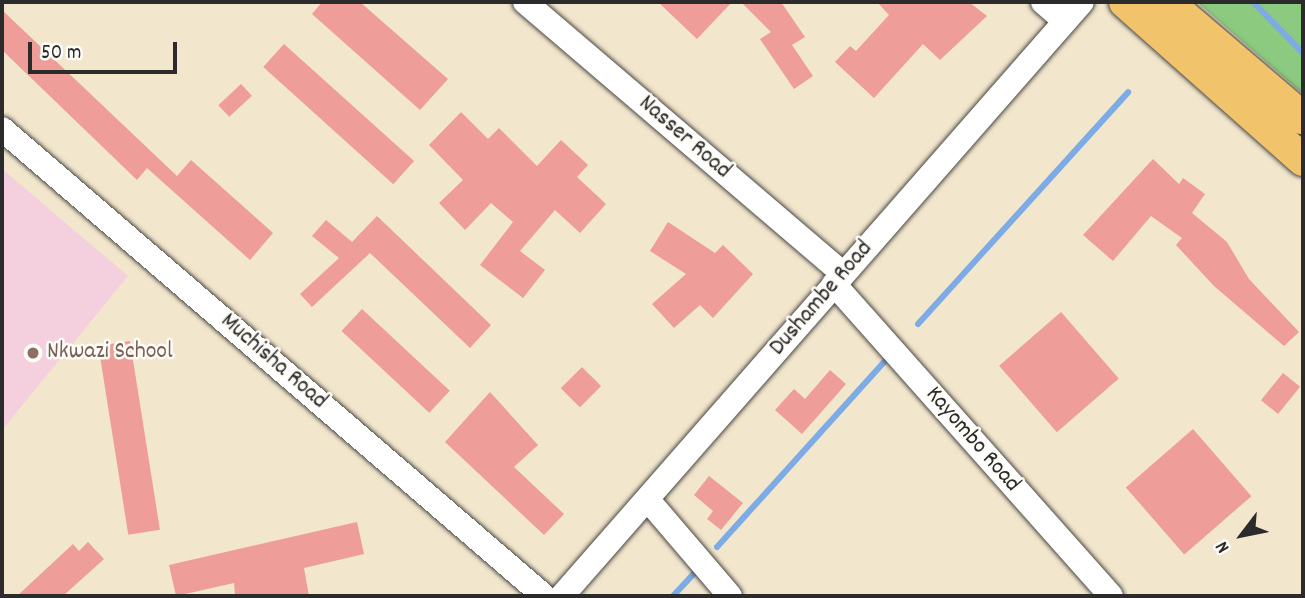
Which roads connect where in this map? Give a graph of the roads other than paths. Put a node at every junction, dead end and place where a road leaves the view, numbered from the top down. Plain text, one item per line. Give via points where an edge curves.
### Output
1 (525, 2) edge
2 (1043, 2) edge
3 (1082, 2) edge
4 (1125, 2) edge
5 (1167, 2) edge
6 (1065, 21) junction
7 (1303, 118) edge
8 (2, 129) edge
9 (1303, 160) edge
10 (839, 279) junction
11 (648, 500) junction
12 (544, 596) edge
13 (562, 596) edge
14 (730, 596) edge
15 (1111, 596) edge

1 - 10 street, Nasser Road
2 - 6 street
3 - 6 street, Dushambe Road
4 - 9 main road
5 - 7 main road
6 - 10 street, Dushambe Road
8 - 12 street, Muchisha Road
10 - 11 street, Dushambe Road
10 - 15 street, Kayombo Road
11 - 13 street, Dushambe Road
11 - 14 street

